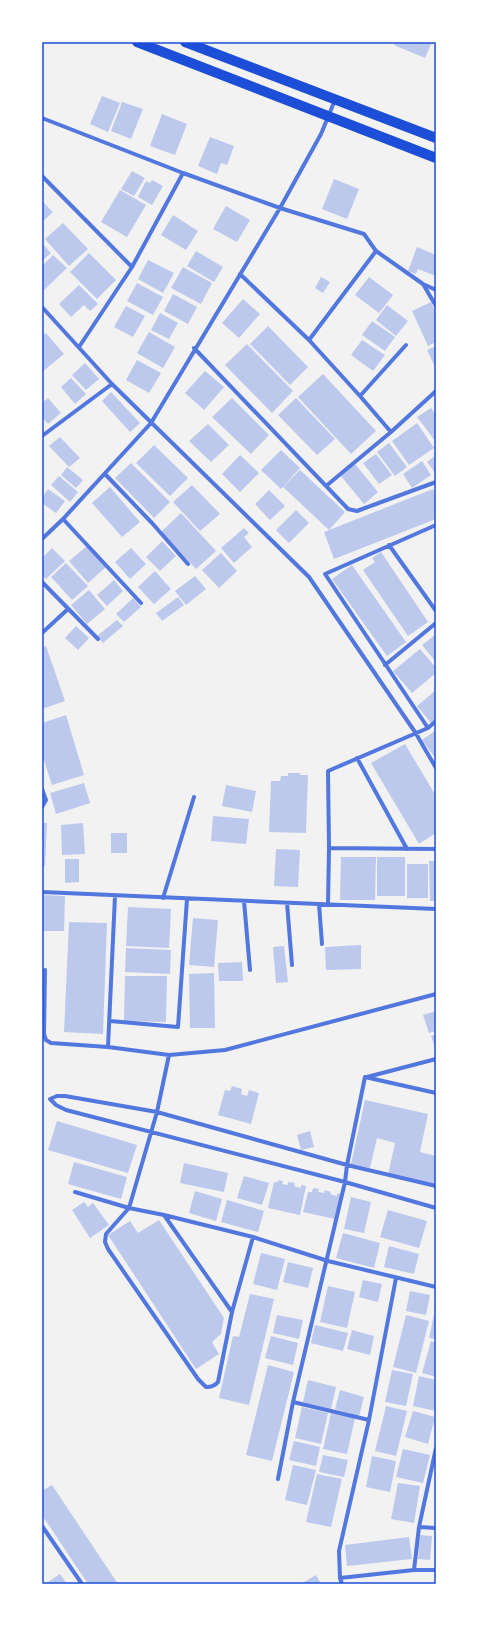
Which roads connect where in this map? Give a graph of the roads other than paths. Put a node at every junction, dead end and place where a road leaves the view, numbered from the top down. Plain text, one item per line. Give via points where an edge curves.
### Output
1 (137, 42) edge
2 (185, 42) edge
3 (336, 100) junction
4 (329, 117) junction
5 (42, 118) edge
6 (436, 138) edge
7 (436, 158) edge
8 (183, 173) junction
9 (42, 176) edge
10 (280, 208) junction
11 (376, 251) junction
12 (132, 267) junction
13 (240, 274) junction
14 (423, 284) junction
15 (436, 290) edge
16 (436, 306) edge
17 (42, 307) edge
18 (309, 340) junction
19 (406, 345) dead end
20 (79, 347) junction
21 (194, 348) junction
22 (112, 384) junction
23 (436, 391) edge
24 (360, 396) junction
25 (151, 423) junction
26 (391, 432) junction
27 (42, 434) edge
28 (105, 474) junction
29 (436, 482) edge
30 (326, 486) junction
31 (63, 519) junction
32 (436, 526) edge
33 (42, 539) edge
34 (389, 545) junction
35 (188, 564) dead end
36 (42, 582) edge
37 (141, 603) dead end
38 (68, 609) junction
39 (436, 611) edge
40 (436, 624) edge
41 (42, 633) edge
42 (98, 639) dead end
43 (385, 665) junction
44 (436, 721) edge
45 (428, 728) junction
46 (415, 732) junction
47 (357, 758) junction
48 (436, 768) edge
49 (42, 789) edge
50 (194, 797) dead end
51 (42, 808) edge
52 (329, 848) junction
53 (407, 849) junction
54 (436, 849) edge
55 (42, 892) edge
56 (115, 896) junction
57 (163, 898) junction
58 (187, 899) junction
59 (244, 901) junction
60 (287, 902) junction
61 (319, 904) junction
62 (328, 904) junction
63 (436, 909) edge
64 (322, 944) dead end
65 (292, 965) dead end
66 (45, 970) dead end
67 (250, 970) dead end
68 (436, 994) edge
69 (110, 1021) junction
70 (108, 1047) junction
71 (169, 1055) junction
72 (436, 1059) edge
73 (365, 1077) junction
74 (436, 1093) edge
75 (157, 1112) junction
76 (151, 1132) junction
77 (347, 1165) junction
78 (345, 1182) junction
79 (436, 1186) edge
80 (75, 1192) dead end
81 (129, 1208) junction
82 (436, 1208) edge
83 (164, 1215) junction
84 (253, 1237) junction
85 (328, 1262) junction
86 (396, 1278) junction
87 (436, 1287) edge
88 (232, 1312) junction
89 (293, 1402) junction
90 (369, 1420) junction
91 (436, 1448) edge
92 (278, 1479) dead end
93 (42, 1526) edge
94 (419, 1527) junction
95 (436, 1528) edge
96 (414, 1570) junction
97 (436, 1570) edge
98 (340, 1578) junction
99 (82, 1584) edge
100 (342, 1584) edge

1 - 4 main road
2 - 3 main road
3 - 4 street
3 - 6 main road
4 - 7 main road
4 - 10 street
5 - 8 street
8 - 10 street
8 - 12 street
9 - 12 street
10 - 11 street via 364,234
10 - 13 street
11 - 14 street
11 - 18 street
12 - 20 street
13 - 18 street
13 - 21 street
14 - 15 street
14 - 16 street
17 - 20 street
18 - 24 street
19 - 24 street
20 - 22 street
21 - 25 street
21 - 30 street
22 - 25 street
22 - 27 street
23 - 26 street
24 - 26 street
25 - 28 street
25 - 46 street via 309,577
26 - 30 street
28 - 31 street
28 - 35 street
29 - 30 street via 357,511 348,509
31 - 33 street
31 - 37 street
32 - 34 street
34 - 39 street
34 - 43 street via 325,574
36 - 38 street
38 - 41 street
38 - 42 street
40 - 43 street
43 - 45 street
44 - 45 street
45 - 46 street
46 - 47 street
46 - 48 street
47 - 52 street via 328,771
47 - 53 street
49 - 51 street via 46,800
50 - 57 street
52 - 53 street
52 - 62 street
53 - 54 street
55 - 56 street
56 - 57 street
56 - 69 street
57 - 58 street
58 - 59 street
58 - 69 street via 178,1027
59 - 60 street
59 - 67 street
60 - 61 street
60 - 65 street
61 - 62 street
61 - 64 street
62 - 63 street
66 - 70 street via 46,1040 51,1043
68 - 71 street via 225,1050
69 - 70 street
70 - 71 street
71 - 75 street
72 - 73 street
73 - 74 street
73 - 77 street
75 - 76 street
75 - 76 street via 65,1096 50,1099 66,1110
75 - 77 street
76 - 78 street
76 - 81 street
77 - 78 street
77 - 79 street
78 - 82 street
78 - 85 street
80 - 81 street
81 - 83 street
81 - 88 street via 106,1234 106,1245 206,1387 218,1382
83 - 84 street
83 - 88 street
84 - 85 street
84 - 88 street
85 - 86 street
85 - 89 street
86 - 87 street
86 - 90 street
89 - 90 street
89 - 92 street
90 - 98 street via 339,1551
91 - 94 street
93 - 99 street
94 - 95 street
94 - 96 street
96 - 97 street
96 - 98 street
98 - 100 street

